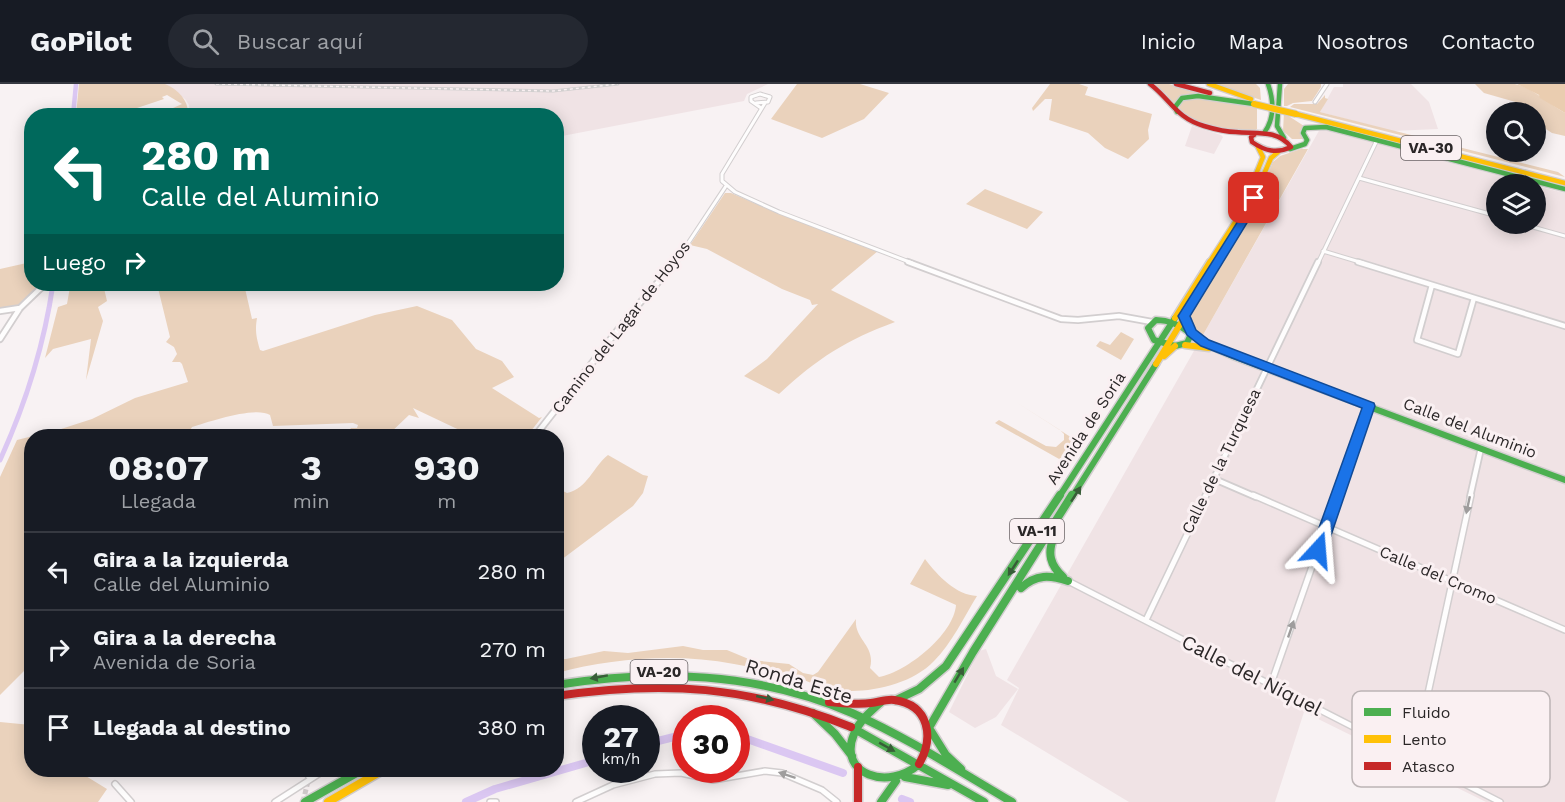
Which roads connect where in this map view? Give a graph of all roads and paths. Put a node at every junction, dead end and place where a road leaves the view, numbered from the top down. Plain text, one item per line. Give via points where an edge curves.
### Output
1 (1150, 84) edge
2 (1176, 84) edge
3 (1186, 84) edge
4 (1209, 84) edge
5 (1262, 84) edge
6 (1268, 84) edge
7 (1280, 84) edge
8 (1327, 84) edge
9 (1255, 102) junction
10 (1315, 102) dead end
11 (756, 103) junction
12 (765, 103) junction
13 (761, 108) junction
14 (1178, 112) junction
15 (1271, 124) junction
16 (1264, 133) junction
17 (1377, 140) junction
18 (1254, 141) junction
19 (1287, 142) junction
20 (1278, 152) junction
21 (1359, 178) junction
22 (1565, 181) edge
23 (726, 186) junction
24 (1565, 189) edge
25 (1486, 213) edge
26 (1546, 231) edge
27 (1565, 236) edge
28 (1323, 251) junction
29 (1432, 285) junction
30 (38, 291) edge
31 (1474, 298) junction
32 (20, 308) junction
33 (0, 311) edge
34 (1179, 320) junction
35 (1147, 324) junction
36 (1565, 326) edge
37 (1190, 331) junction
38 (0, 339) edge
39 (1170, 344) junction
40 (1229, 354) junction
41 (1266, 368) junction
42 (1369, 406) junction
43 (540, 429) edge
44 (1481, 448) junction
45 (1212, 478) junction
46 (1565, 480) edge
47 (1060, 518) junction
48 (1326, 527) junction
49 (1068, 581) junction
50 (1452, 581) junction
51 (1146, 620) junction
52 (992, 623) junction
53 (1565, 630) edge
54 (564, 683) edge
55 (1271, 684) junction
56 (1428, 691) edge
57 (564, 695) edge
58 (896, 700) junction
59 (823, 702) junction
60 (881, 702) junction
61 (811, 711) junction
62 (863, 719) junction
63 (1352, 726) edge
64 (930, 729) junction
65 (855, 730) junction
66 (926, 754) junction
67 (852, 756) junction
68 (919, 764) junction
69 (858, 767) junction
70 (317, 777) edge
71 (350, 777) edge
72 (371, 777) edge
73 (970, 778) junction
74 (900, 779) junction
75 (115, 784) dead end
76 (1471, 787) edge
77 (959, 788) junction
78 (130, 802) edge
79 (275, 802) edge
80 (305, 802) edge
81 (328, 802) edge
82 (490, 802) edge
83 (496, 802) edge
84 (576, 802) edge
85 (837, 802) edge
86 (858, 802) edge
87 (881, 802) edge
88 (984, 802) edge
89 (1012, 802) edge
90 (1500, 802) edge

1 - 14 main road
2 - 9 main road, VA-30
3 - 9 main road, VA-30
4 - 9 main road
5 - 15 main road
6 - 15 main road
7 - 19 main road via 1277,126
8 - 10 street
9 - 14 main road via 1191,96 1177,102
9 - 22 main road, VA-30, bridge
11 - 12 street
11 - 12 street via 750,98 760,94 770,97
11 - 13 street
12 - 13 street
13 - 23 street via 722,174
14 - 18 main road
15 - 16 main road
16 - 18 main road
16 - 19 main road
17 - 19 main road via 1316,126 1304,130 1305,144
17 - 21 street, Calle de la Turquesa
17 - 24 main road
18 - 20 main road
18 - 34 main road, Avenida de Soria / VA-11 via 1263,157 1239,216
19 - 20 main road
20 - 34 main road, Avenida de Soria / VA-11 via 1271,158 1245,218
21 - 25 street
21 - 28 street, Calle de la Turquesa
23 - 35 street via 788,216 1041,313 1078,320 1119,316
23 - 43 street, Camino del Lagar de Hoyos via 675,263 636,306
26 - 27 street
28 - 29 street
28 - 41 street, Calle de la Turquesa
29 - 31 street
29 - 31 street via 1417,340 1458,354
30 - 32 street
31 - 36 street
32 - 33 street
32 - 38 street
34 - 35 main road
34 - 37 main road
34 - 39 main road, Avenida de Soria / VA-11
35 - 39 main road via 1151,337
37 - 39 main road via 1190,340
37 - 40 main road, Calle del Aluminio
39 - 40 main road, Calle del Aluminio
47 -> 39 main road, Avenida de Soria / VA-11
39 -> 58 main road, Avenida de Soria / VA-11 via 1098,438 946,666 919,689
40 - 41 main road, Calle del Aluminio
41 - 42 main road, Calle del Aluminio
41 - 45 street, Calle de la Turquesa
42 - 44 main road, Calle del Aluminio
42 - 48 street
44 - 46 main road, Calle del Aluminio
44 -> 50 street
45 - 48 street, Calle del Cromo
45 - 51 street, Calle de la Turquesa
47 - 49 main road via 1047,555 1054,570
47 - 52 main road, Avenida de Soria / VA-11
48 - 50 street, Calle del Cromo
55 -> 48 street
49 - 51 street, Calle del Níquel
49 - 52 main road via 1053,575 1026,580
50 - 53 street, Calle del Cromo
50 - 56 street
51 - 55 street, Calle del Níquel
64 -> 52 main road, Avenida de Soria / VA-11
59 -> 54 main road, Ronda Este / VA-20 via 753,682 693,673 609,675
55 - 63 street, Calle del Níquel
57 -> 61 main road, Ronda Este / VA-20 via 618,685 691,685 746,693
58 - 60 main road, VA-11
58 - 64 main road via 918,710
59 - 60 main road
59 - 62 main road, Ronda Este / VA-20
60 - 62 main road
61 - 65 main road, Ronda Este / VA-20
61 - 67 main road
62 - 65 main road
62 - 66 main road, Ronda Este / VA-20
64 - 66 main road, VA-11
64 - 73 main road via 946,755
65 - 67 main road
65 -> 68 main road, Ronda Este / VA-20
66 - 68 main road, VA-11
66 - 73 main road, Ronda Este / VA-20
67 - 69 main road
68 - 74 main road, VA-11
68 - 77 main road, Ronda Este / VA-20
69 - 74 main road via 875,778
69 - 86 main road
70 - 79 street
71 - 80 main road
72 - 81 main road
73 - 89 main road, Ronda Este / VA-20
74 - 77 main road via 927,779
74 - 87 main road
75 - 78 street
76 - 90 street, Calle del Níquel
77 - 88 main road, Ronda Este / VA-20
82 - 83 street
85 -> 84 street via 831,794 772,771 715,780 664,773 617,783

